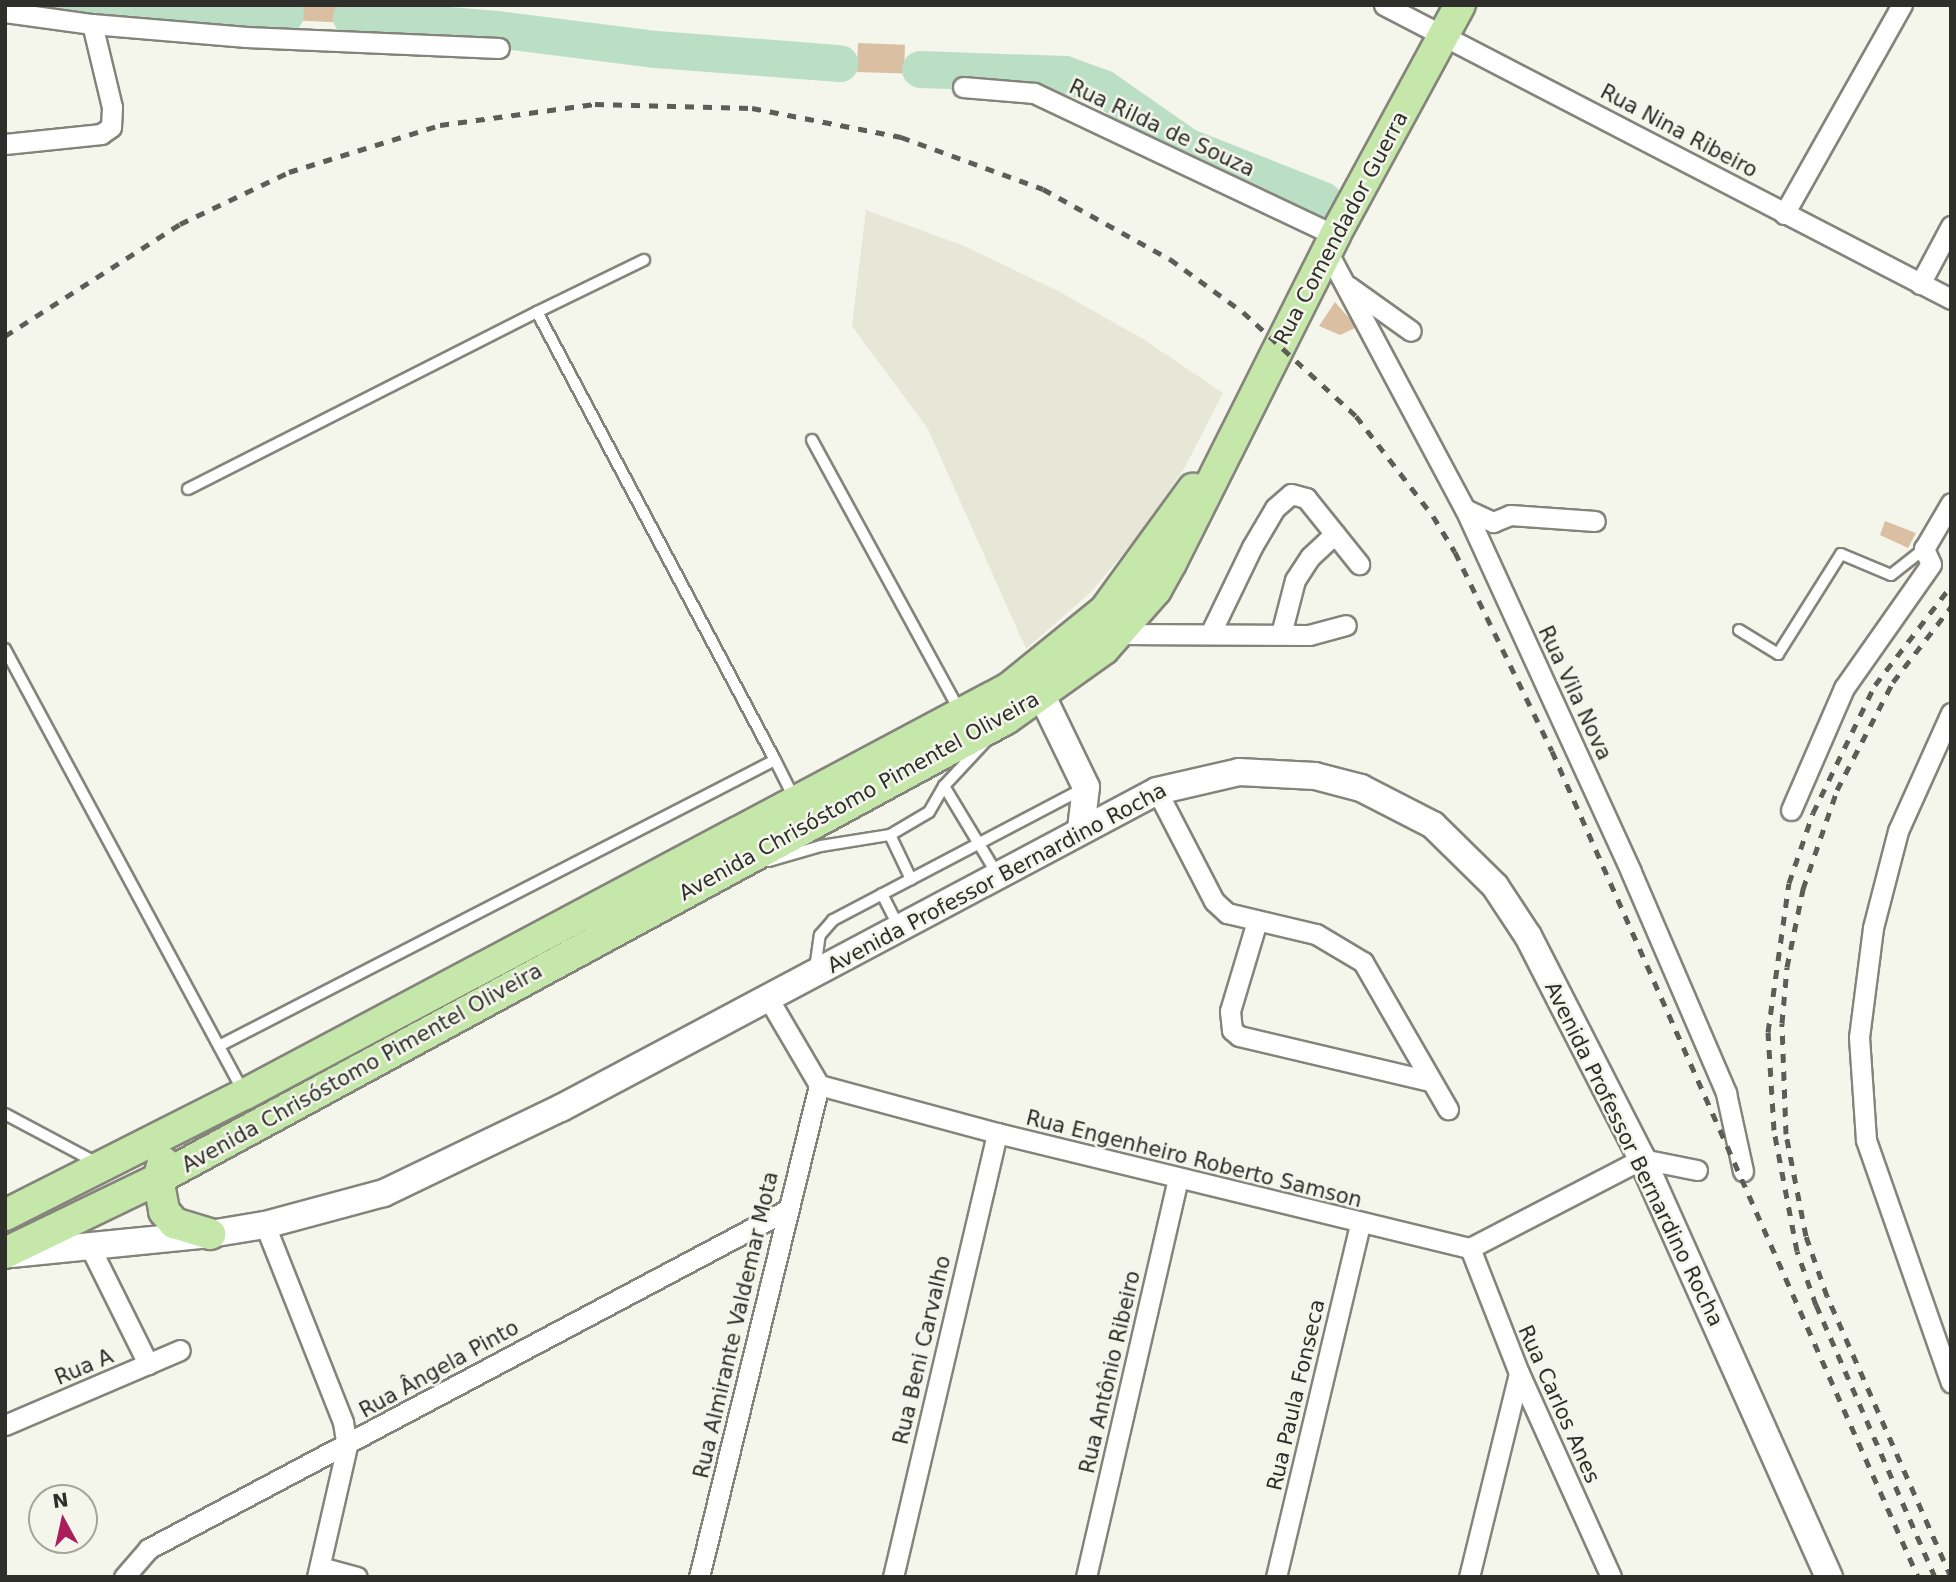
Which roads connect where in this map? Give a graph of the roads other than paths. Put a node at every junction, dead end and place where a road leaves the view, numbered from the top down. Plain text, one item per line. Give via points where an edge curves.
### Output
1 (1384, 5) edge
2 (1460, 5) edge
3 (1902, 5) edge
4 (5, 12) edge
5 (92, 24) junction
6 (1446, 34) junction
7 (499, 48) dead end
8 (963, 87) dead end
9 (5, 144) edge
10 (1784, 214) junction
11 (1951, 226) edge
12 (1334, 238) junction
13 (644, 260) dead end
14 (1345, 284) junction
15 (1920, 284) junction
16 (1951, 299) edge
17 (537, 312) junction
18 (1411, 331) dead end
19 (812, 440) dead end
20 (1224, 451) junction
21 (188, 489) dead end
22 (1951, 503) edge
23 (1465, 509) junction
24 (1595, 521) dead end
25 (1335, 534) junction
26 (1924, 549) junction
27 (1359, 564) dead end
28 (1346, 625) dead end
29 (1739, 630) dead end
30 (1119, 634) junction
31 (1210, 634) junction
32 (1281, 634) junction
33 (5, 649) edge
34 (1009, 688) junction
35 (1042, 696) junction
36 (961, 713) junction
37 (1951, 713) edge
38 (991, 727) junction
39 (775, 760) junction
40 (944, 786) junction
41 (1086, 787) junction
42 (1157, 791) junction
43 (796, 801) junction
44 (1131, 805) junction
45 (1791, 810) dead end
46 (1081, 829) junction
47 (890, 835) junction
48 (981, 843) junction
49 (747, 858) junction
50 (997, 874) junction
51 (911, 879) junction
52 (882, 894) junction
53 (1257, 921) junction
54 (900, 929) junction
55 (815, 973) junction
56 (768, 998) junction
57 (219, 1046) junction
58 (1430, 1082) junction
59 (819, 1085) junction
60 (235, 1099) junction
61 (1448, 1108) dead end
62 (5, 1114) edge
63 (996, 1133) junction
64 (1642, 1159) junction
65 (104, 1166) junction
66 (1697, 1170) dead end
67 (1743, 1171) dead end
68 (1178, 1178) junction
69 (158, 1179) junction
70 (785, 1211) junction
71 (5, 1215) edge
72 (1360, 1224) junction
73 (265, 1225) junction
74 (210, 1234) junction
75 (90, 1247) junction
76 (1469, 1248) junction
77 (5, 1253) edge
78 (180, 1350) dead end
79 (148, 1364) junction
80 (1519, 1373) junction
81 (1951, 1384) edge
82 (5, 1425) edge
83 (347, 1446) junction
84 (319, 1572) edge
85 (124, 1577) edge
86 (357, 1577) edge
87 (699, 1577) edge
88 (893, 1577) edge
89 (1086, 1577) edge
90 (1276, 1577) edge
91 (1469, 1577) edge
92 (1611, 1577) edge
93 (1829, 1577) edge

1 - 6 street, Rua Nina Ribeiro
2 - 6 main road, Rua Comendador Guerra
3 - 10 street
4 - 5 street
5 - 7 street via 246,37
5 - 9 street via 112,107 107,131
6 - 10 street, Rua Nina Ribeiro
6 - 12 main road, Rua Comendador Guerra
8 - 12 street, Rua Rilda de Souza via 1034,93
10 - 15 street, Rua Nina Ribeiro
11 - 15 street
12 - 14 street, Rua Vila Nova
12 - 20 main road, Rua Comendador Guerra
13 - 17 lane
14 - 18 street
14 - 23 street, Rua Vila Nova
15 - 16 street, Rua Nina Ribeiro
17 - 21 lane
17 - 39 lane
19 - 36 lane
20 - 30 main road, Avenida Chrisóstomo Pimentel Oliveira via 1171,563
20 - 34 main road, Avenida Chrisóstomo Pimentel Oliveira via 1105,610
22 - 26 street
23 - 24 street via 1493,523 1510,515
23 - 67 street, Rua Vila Nova via 1726,1093
25 - 27 street
25 - 31 street via 1306,498 1291,494 1275,508 1252,547
25 - 32 street via 1310,557 1295,580
26 - 29 lane via 1891,575 1841,554 1778,654
26 - 45 street via 1931,564 1844,688
28 - 32 street via 1309,635
30 - 31 street
30 - 35 main road, Avenida Chrisóstomo Pimentel Oliveira
31 - 32 street
33 - 57 lane
34 - 35 main road
34 - 36 main road, Avenida Chrisóstomo Pimentel Oliveira
35 - 38 main road, Avenida Chrisóstomo Pimentel Oliveira
35 - 41 main road
36 - 43 main road, Avenida Chrisóstomo Pimentel Oliveira
37 - 81 street via 1898,831 1872,928 1859,1037 1866,1140
38 - 40 lane via 977,754
38 - 49 main road, Avenida Chrisóstomo Pimentel Oliveira
39 - 43 lane
39 - 57 lane
40 - 47 lane via 929,813
40 - 48 lane
41 - 44 main road
41 - 46 main road
41 - 48 lane
42 - 44 main road, Avenida Professor Bernardino Rocha
42 - 53 street via 1214,901 1227,913
42 - 64 main road, Avenida Professor Bernardino Rocha via 1207,776 1282,771 1361,788 1433,825 1495,886 1528,936
43 - 60 main road, Avenida Chrisóstomo Pimentel Oliveira
44 - 46 main road, Avenida Professor Bernardino Rocha
46 - 50 main road, Avenida Professor Bernardino Rocha
47 - 49 lane via 821,845 771,861
47 - 51 lane
48 - 50 lane
48 - 51 lane
49 - 69 main road, Avenida Chrisóstomo Pimentel Oliveira
50 - 54 main road, Avenida Professor Bernardino Rocha
51 - 52 lane
52 - 54 lane
52 - 55 lane via 834,920 820,935
53 - 58 street via 1316,934 1363,962
53 - 58 street via 1230,1011 1232,1030 1239,1036
54 - 55 main road, Avenida Professor Bernardino Rocha
55 - 56 main road, Avenida Professor Bernardino Rocha
56 - 59 street
56 - 73 main road, Avenida Professor Bernardino Rocha via 435,1171 384,1193
57 - 60 lane
58 - 61 street
59 - 63 street, Rua Engenheiro Roberto Samson
59 - 70 street, Rua Almirante Valdemar Mota
60 - 65 main road, Avenida Chrisóstomo Pimentel Oliveira
60 - 69 main road via 170,1147
62 - 65 lane
63 - 68 street, Rua Engenheiro Roberto Samson
63 - 88 street, Rua Beni Carvalho
64 - 66 street
64 - 76 street
64 - 93 main road, Avenida Professor Bernardino Rocha
65 - 71 main road, Avenida Chrisóstomo Pimentel Oliveira
68 - 72 street, Rua Engenheiro Roberto Samson
68 - 89 street, Rua Antônio Ribeiro
69 - 74 main road via 164,1211 174,1223
69 - 77 main road, Avenida Chrisóstomo Pimentel Oliveira
70 - 83 street, Rua Ângela Pinto
70 - 87 street, Rua Almirante Valdemar Mota
72 - 76 street, Rua Engenheiro Roberto Samson
72 - 90 street, Rua Paula Fonseca
73 - 74 main road, Avenida Professor Bernardino Rocha
73 - 83 street via 343,1422
74 - 75 main road, Avenida Professor Bernardino Rocha
75 - 77 main road, Avenida Professor Bernardino Rocha
75 - 79 street
76 - 80 street, Rua Carlos Anes
78 - 79 street, Rua A
79 - 82 street, Rua A
80 - 91 street
80 - 92 street, Rua Carlos Anes
83 - 84 street
83 - 85 street, Rua Ângela Pinto via 148,1549
84 - 86 street

